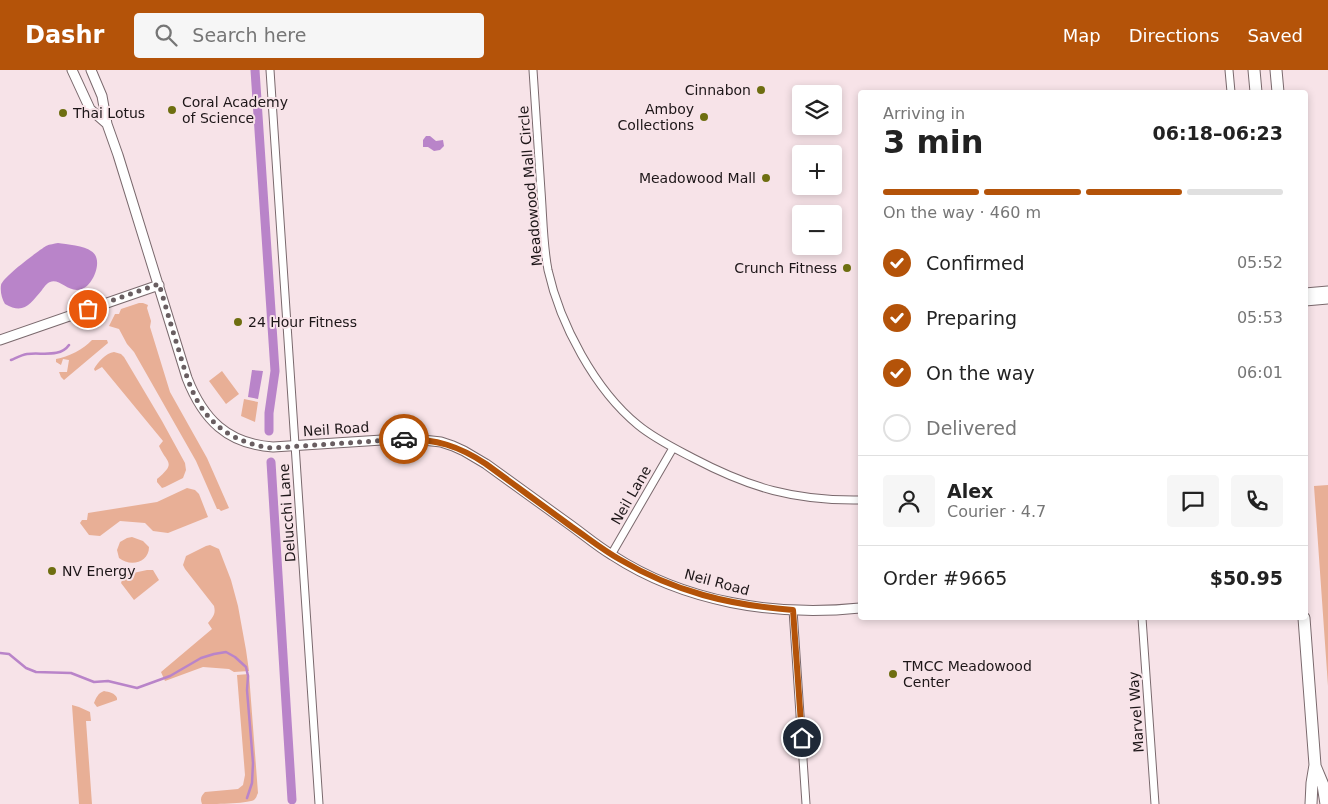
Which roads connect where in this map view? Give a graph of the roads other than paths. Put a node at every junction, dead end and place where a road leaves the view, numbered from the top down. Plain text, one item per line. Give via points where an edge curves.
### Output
1 (72, 70) edge
2 (91, 70) edge
3 (270, 70) edge
4 (533, 70) edge
5 (1229, 70) edge
6 (1254, 70) edge
7 (1276, 70) edge
8 (1231, 90) edge
9 (1256, 90) edge
10 (1278, 90) edge
11 (107, 124) junction
12 (159, 284) junction
13 (1328, 291) edge
14 (1308, 293) edge
15 (1328, 299) edge
16 (1308, 300) edge
17 (0, 340) edge
18 (295, 446) junction
19 (673, 448) junction
20 (858, 500) edge
21 (611, 555) junction
22 (858, 608) edge
23 (793, 610) junction
24 (1142, 620) edge
25 (1304, 620) edge
26 (1315, 765) junction
27 (319, 804) edge
28 (806, 804) edge
29 (1155, 804) edge
30 (1311, 804) edge
31 (1326, 804) edge

1 - 11 street, Neil Road via 90,109
2 - 11 street, Neil Road via 102,96
3 - 18 street, Delucchi Lane
4 - 19 street, Meadowood Mall Circle via 545,249 560,310 590,369 610,397 638,425
5 - 8 street
6 - 9 main road
7 - 10 main road
11 - 12 street, Neil Road
12 - 17 street
12 - 18 street, Neil Road via 187,378 204,412 221,429 245,442 272,448
13 - 14 street
15 - 16 street
18 - 21 street, Neil Road via 398,439 428,440 453,446 486,464
18 - 27 street, Delucchi Lane
19 - 20 street, Meadowood Mall Circle via 746,483 770,490 819,499
19 - 21 street, Neil Lane
21 - 23 street, Neil Road via 662,581 716,599
22 - 23 street, Neil Road
23 - 28 street
24 - 29 street, Marvel Way
25 - 26 main road
26 - 30 main road
26 - 31 main road

